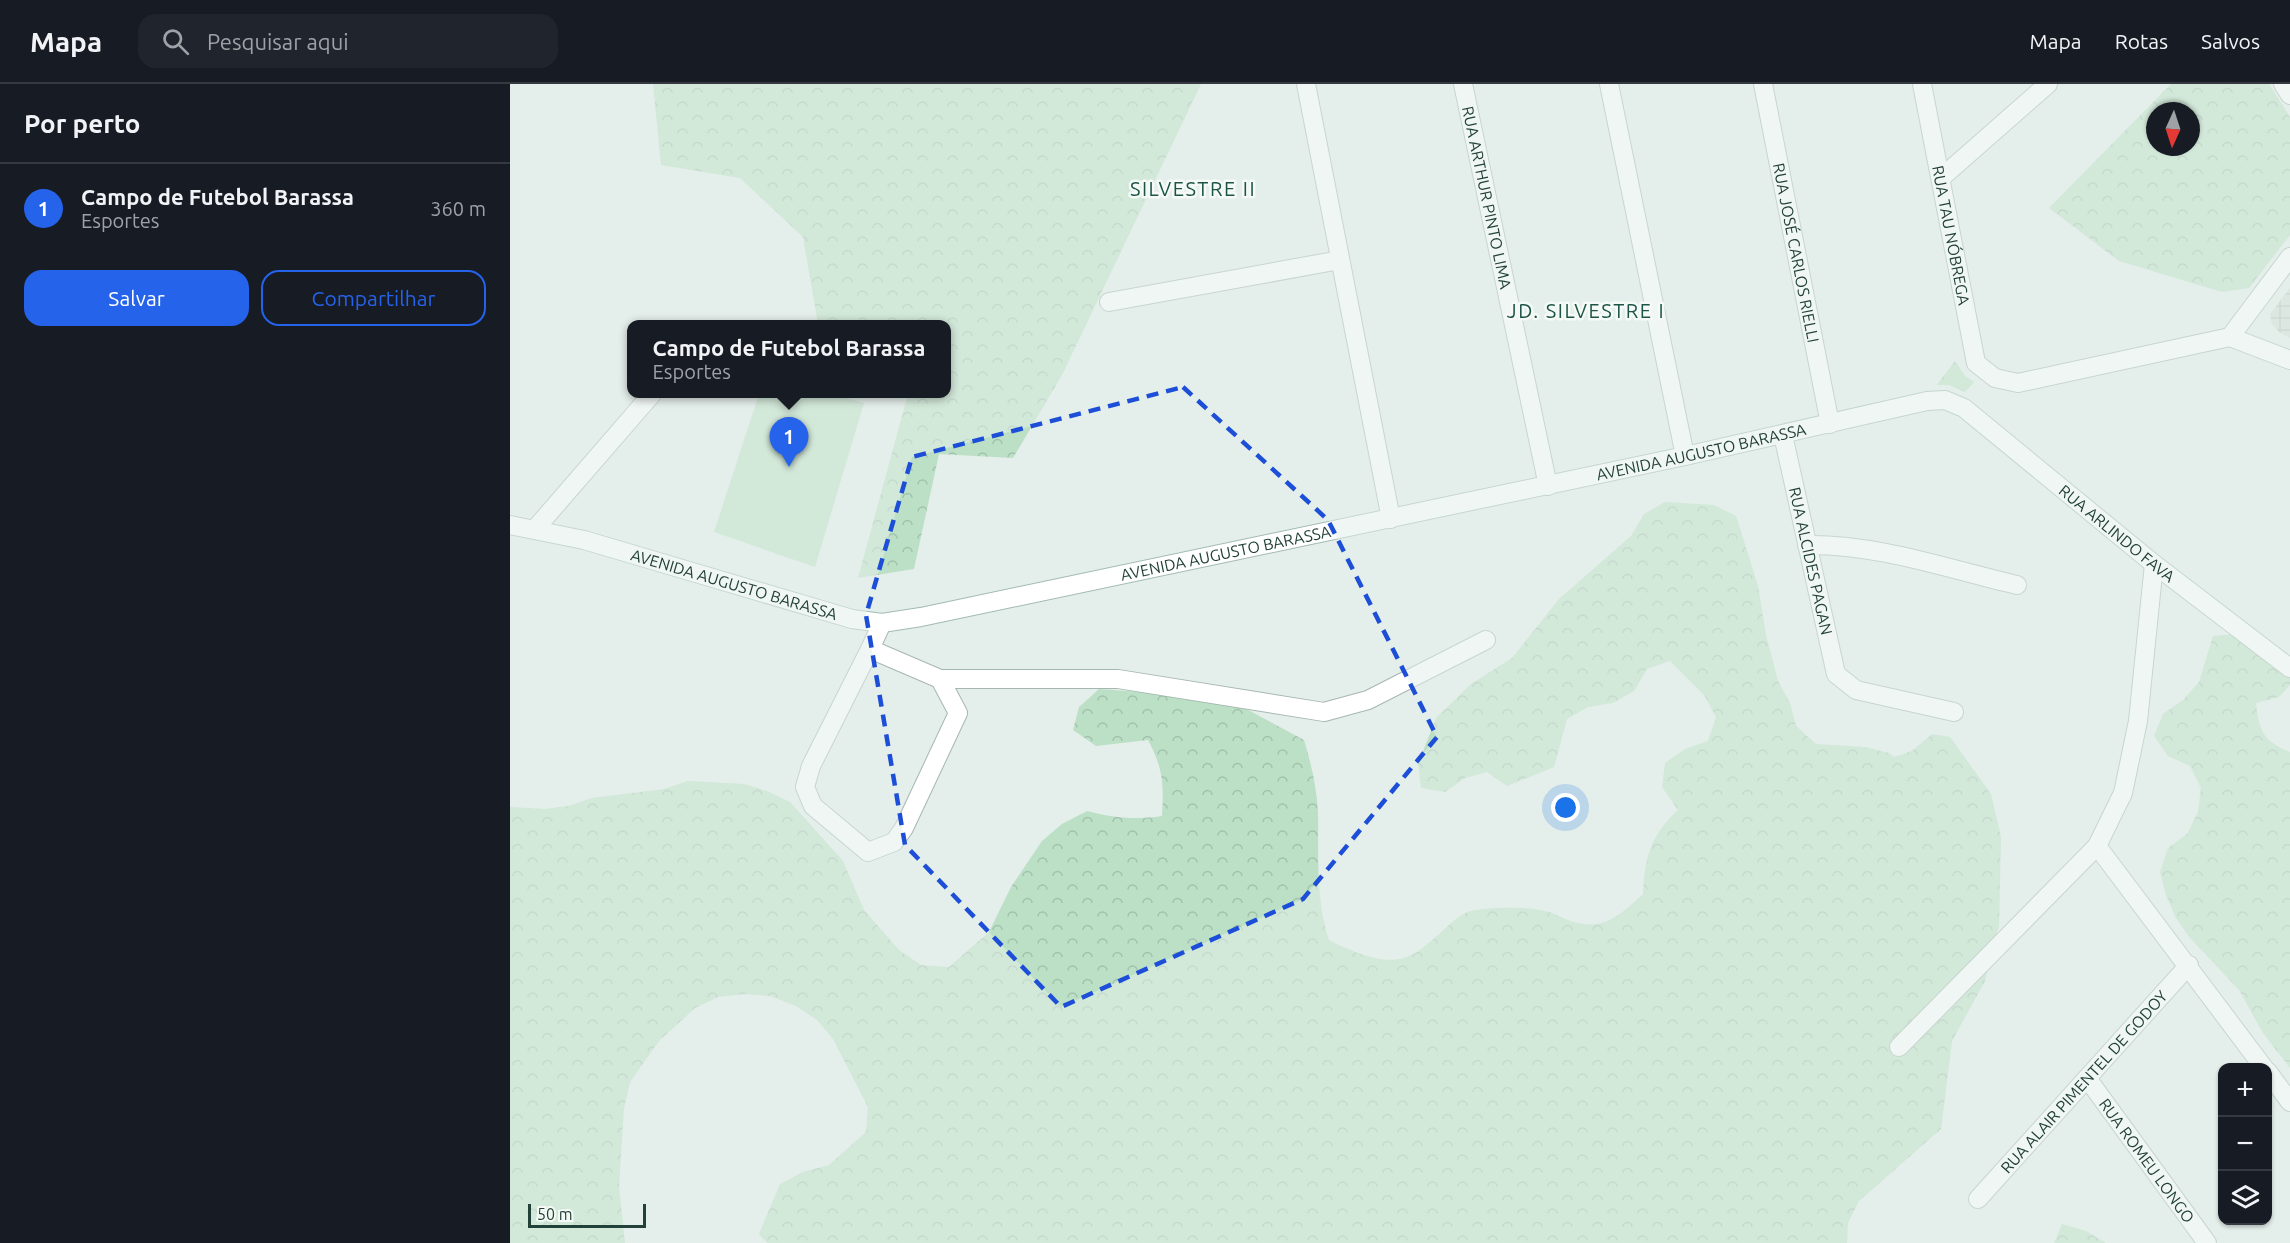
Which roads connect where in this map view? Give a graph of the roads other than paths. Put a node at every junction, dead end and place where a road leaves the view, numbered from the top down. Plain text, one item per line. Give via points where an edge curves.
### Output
1 (1306, 84) edge
2 (1463, 84) edge
3 (1609, 84) edge
4 (1763, 84) edge
5 (1922, 84) edge
6 (2048, 84) edge
7 (2283, 84) edge
8 (2290, 95) edge
9 (1941, 178) junction
10 (2290, 256) edge
11 (1340, 260) junction
12 (1109, 302) dead end
13 (2230, 338) junction
14 (2290, 360) edge
15 (648, 398) edge
16 (1945, 400) joint
17 (1830, 424) junction
18 (1783, 435) junction
19 (1685, 456) junction
20 (1548, 486) junction
21 (1391, 519) junction
22 (510, 525) edge
23 (535, 528) junction
24 (1807, 545) junction
25 (2154, 564) junction
26 (2017, 585) dead end
27 (882, 623) junction
28 (1486, 640) dead end
29 (870, 649) junction
30 (2289, 669) edge
31 (940, 680) junction
32 (1954, 712) dead end
33 (2097, 846) junction
34 (2189, 965) junction
35 (1899, 1047) dead end
36 (2260, 1063) edge
37 (2272, 1077) edge
38 (2087, 1078) junction
39 (2290, 1102) edge
40 (1978, 1199) dead end
41 (2207, 1243) edge

1 - 11 street
2 - 20 street, RUA ARTHUR PINTO LIMA
3 - 19 street
4 - 17 street, RUA JOSÉ CARLOS RIELLI
5 - 9 street, RUA TAU NÓBREGA
6 - 9 street
7 - 8 street
9 - 13 street, RUA TAU NÓBREGA via 1976,363 1995,378 2018,383
10 - 13 street
11 - 12 street
11 - 21 street
13 - 14 street
15 - 23 street
16 - 17 street, AVENIDA AUGUSTO BARASSA
16 - 25 street, RUA ARLINDO FAVA via 1964,408
17 - 18 street, AVENIDA AUGUSTO BARASSA
18 - 19 street, AVENIDA AUGUSTO BARASSA
18 - 24 street, RUA ALCIDES PAGAN
19 - 20 street, AVENIDA AUGUSTO BARASSA
20 - 21 street, AVENIDA AUGUSTO BARASSA
21 - 27 street, AVENIDA AUGUSTO BARASSA
22 - 23 street, AVENIDA AUGUSTO BARASSA
23 - 27 street, AVENIDA AUGUSTO BARASSA via 852,619
24 - 26 street via 1872,550
24 - 32 street, RUA ALCIDES PAGAN via 1836,674 1856,690
25 - 30 street, RUA ARLINDO FAVA
25 - 33 street via 2138,721 2123,794
27 - 29 street
28 - 31 street via 1368,700 1324,712 1118,679
29 - 31 street
29 - 31 street via 811,765 805,787 813,806 868,852 894,842 904,828 958,713
33 - 34 street
33 - 35 street
34 - 36 street
34 - 38 street, RUA ALAIR PIMENTEL DE GODOY
37 - 39 street
38 - 40 street, RUA ALAIR PIMENTEL DE GODOY
38 - 41 street, RUA ROMEU LONGO

